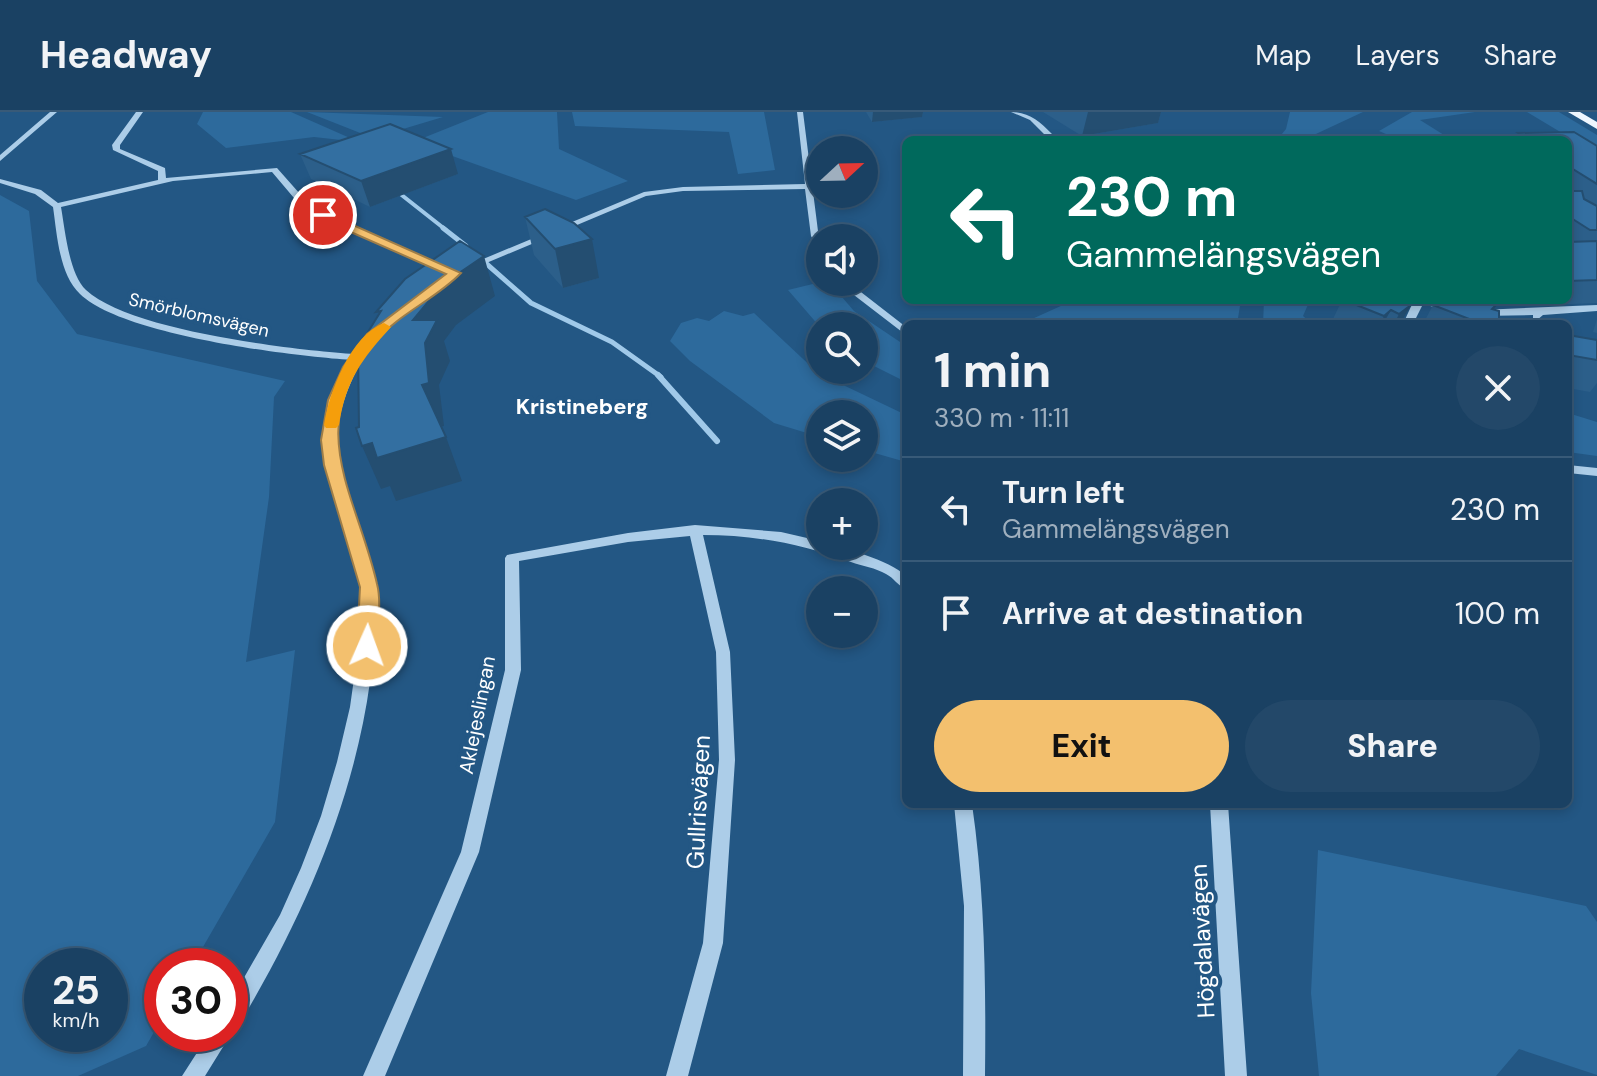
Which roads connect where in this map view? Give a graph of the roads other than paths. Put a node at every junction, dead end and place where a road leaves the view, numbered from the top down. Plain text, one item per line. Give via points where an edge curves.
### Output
1 (54, 112) edge
2 (140, 112) edge
3 (800, 112) edge
4 (1014, 112) edge
5 (1573, 112) edge
6 (1597, 126) edge
7 (1047, 136) edge
8 (806, 156) edge
9 (0, 159) edge
10 (0, 181) edge
11 (162, 182) junction
12 (806, 186) edge
13 (57, 206) junction
14 (860, 296) edge
15 (1432, 304) edge
16 (1597, 308) edge
17 (1459, 310) edge
18 (1473, 312) edge
19 (382, 328) edge
20 (902, 329) edge
21 (357, 357) junction
22 (1572, 469) edge
23 (1597, 472) edge
24 (695, 529) junction
25 (806, 543) edge
26 (860, 560) edge
27 (902, 580) edge
28 (964, 808) edge
29 (1219, 808) edge
30 (248, 993) edge
31 (209, 1052) edge
32 (193, 1076) edge
33 (374, 1076) edge
34 (677, 1076) edge
35 (974, 1076) edge
36 (1236, 1076) edge

1 - 9 street
2 - 11 street via 117,150 162,170
3 - 8 street
4 - 7 street via 1032,119
5 - 6 main road
10 - 13 street via 38,192
11 - 12 street via 274,170 323,215 449,277 644,194
11 - 13 street
13 - 21 street, Smörblomsvägen via 66,255 81,291 102,306 187,331 290,351
14 - 20 street
15 - 17 street
16 - 18 street via 1538,317
19 - 21 street
21 - 30 street via 335,400 329,440 369,587 360,702 342,783 309,874
22 - 23 street
24 - 25 street, Aklejeslingan
24 - 33 street, Aklejeslingan via 512,558 513,670 470,852
24 - 34 street, Gullrisvägen via 723,652 727,760 713,943
26 - 27 street, Aklejeslingan
28 - 35 street via 977,972
29 - 36 street, Högdalavägen
31 - 32 street

